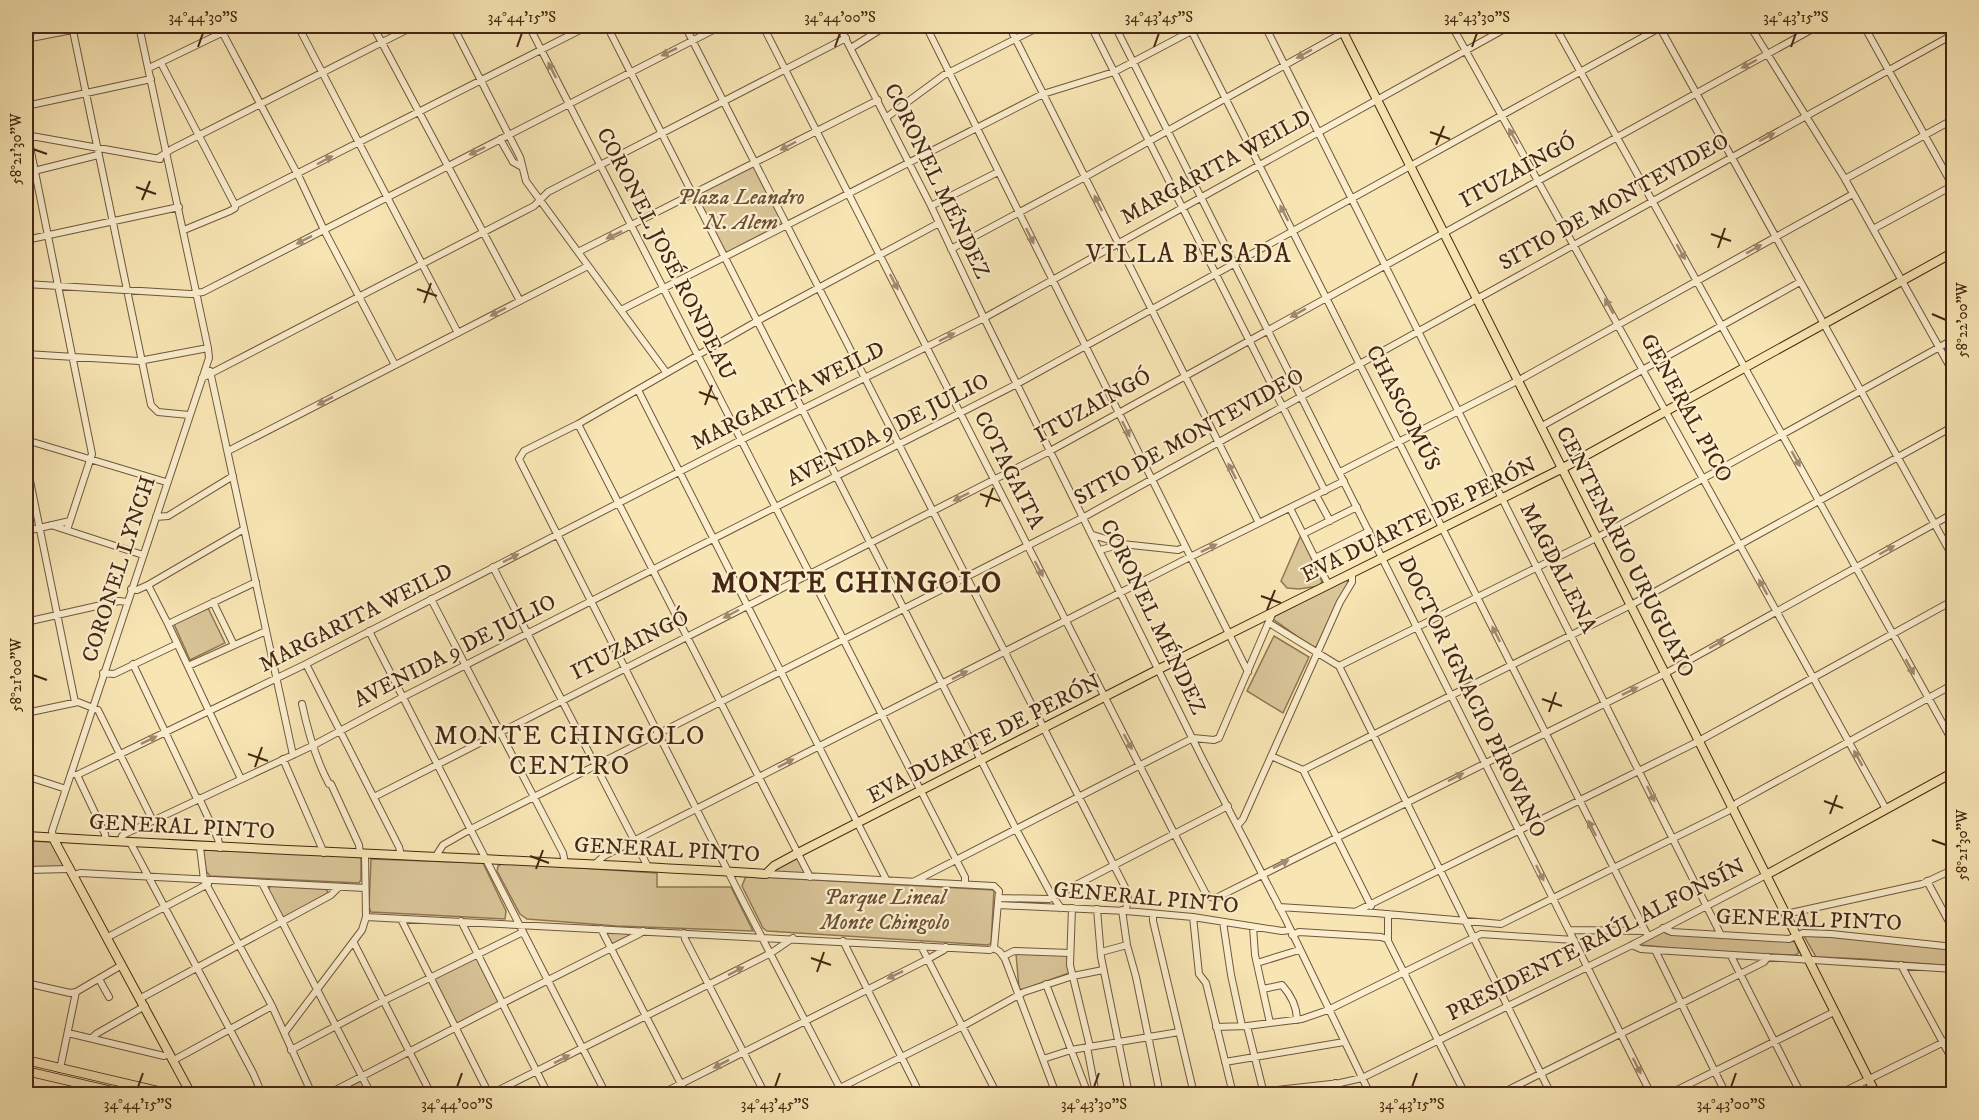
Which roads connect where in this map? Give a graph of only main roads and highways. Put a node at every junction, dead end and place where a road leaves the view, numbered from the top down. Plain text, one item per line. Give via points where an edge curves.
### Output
1 (1342, 29) edge
2 (1953, 252) edge
3 (1563, 468) junction
4 (1953, 772) edge
5 (26, 836) edge
6 (53, 838) junction
7 (766, 874) joint
8 (1766, 875) junction
9 (26, 1060) edge
10 (26, 1071) edge
11 (125, 1095) edge
12 (171, 1095) edge
13 (191, 1095) edge
14 (1876, 1095) edge

1 - 3 main road, CENTENARIO URUGUAYO
2 - 3 main road, EVA DUARTE DE PERÓN
3 - 7 main road, EVA DUARTE DE PERÓN via 1159,669 798,853
3 - 8 main road, CENTENARIO URUGUAYO
4 - 8 main road, PRESIDENTE RAÚL ALFONSÍN
5 - 6 main road, GENERAL PINTO
6 - 7 main road, GENERAL PINTO
6 - 13 main road
8 - 14 main road, CENTENARIO URUGUAYO
9 - 12 main road
10 - 11 main road

